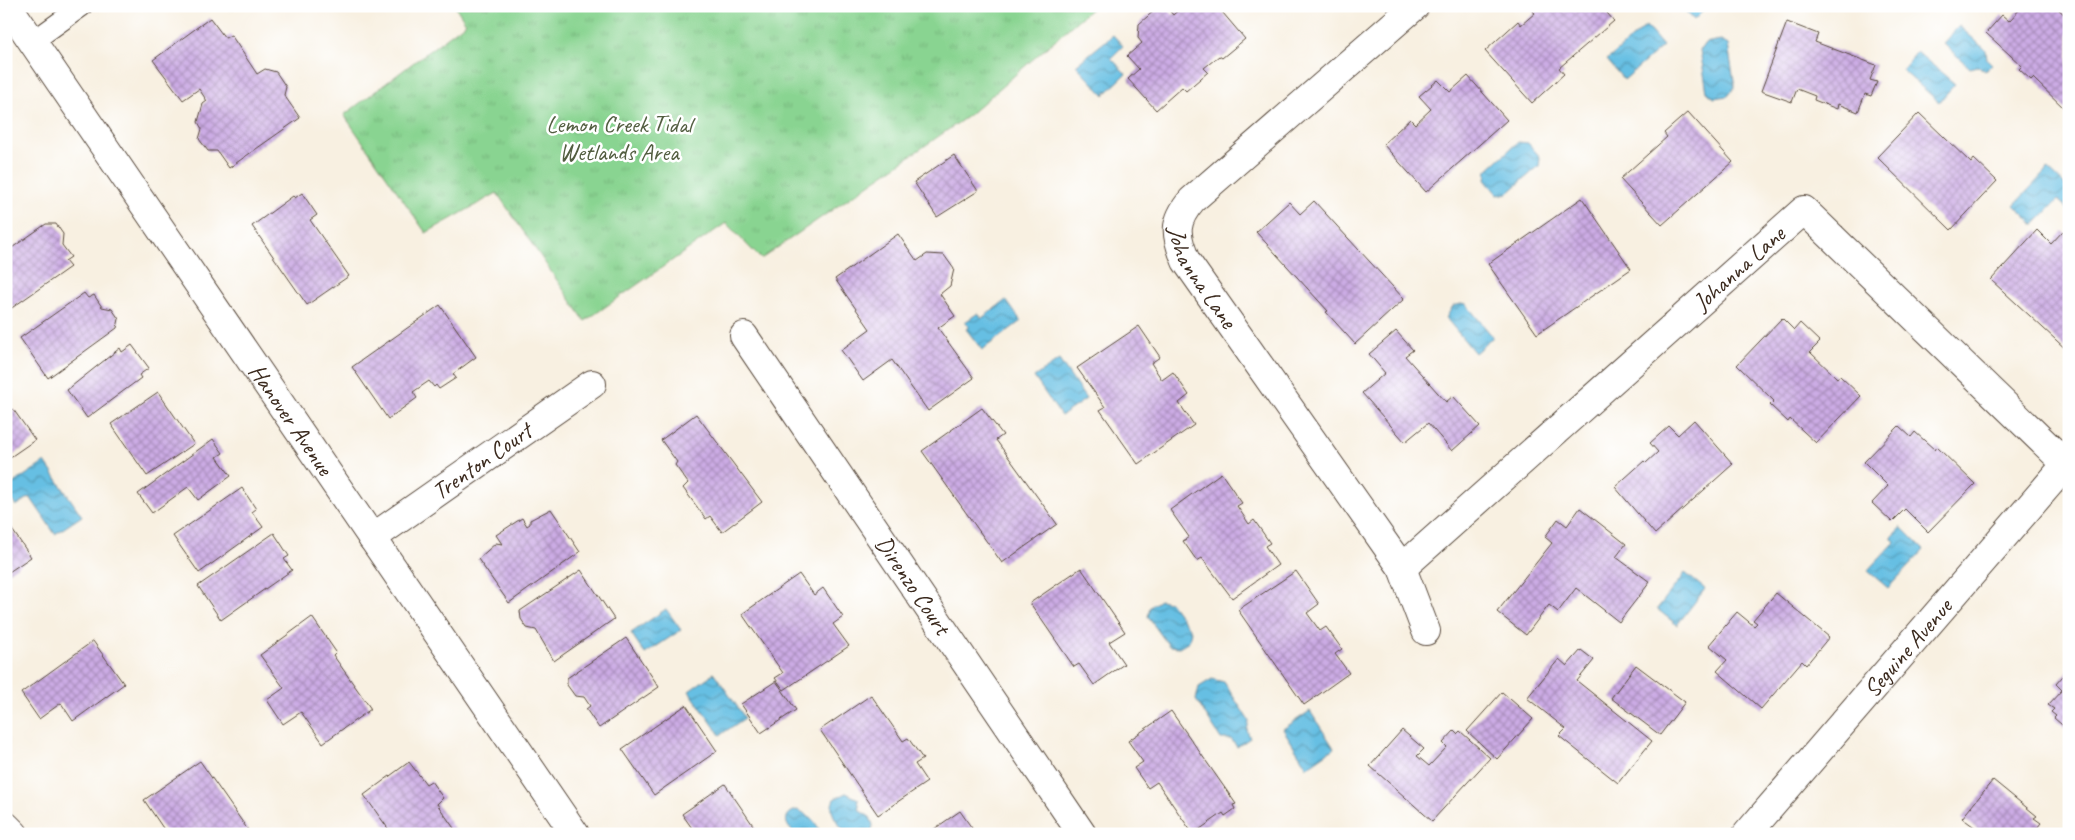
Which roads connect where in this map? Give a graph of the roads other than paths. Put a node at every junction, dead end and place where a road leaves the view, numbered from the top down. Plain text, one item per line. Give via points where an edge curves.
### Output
1 (8, 6) edge
2 (82, 6) edge
3 (1414, 6) edge
4 (32, 42) junction
5 (744, 336) dead end
6 (592, 384) dead end
7 (2068, 462) edge
8 (372, 538) junction
9 (1402, 568) junction
10 (1426, 631) dead end
11 (6, 826) edge
12 (14, 834) edge
13 (575, 834) edge
14 (1082, 834) edge
15 (1748, 834) edge

1 - 4 street, Hanover Avenue
2 - 4 lane
3 - 9 street, Johanna Lane via 1192,200 1177,225 1179,243 1186,260
4 - 8 street, Hanover Avenue
5 - 14 street, Direnzo Court
6 - 8 street, Trenton Court
7 - 9 street, Johanna Lane via 1804,210
7 - 15 street, Seguine Avenue
8 - 13 street, Hanover Avenue
9 - 10 street, Johanna Lane
11 - 12 street

